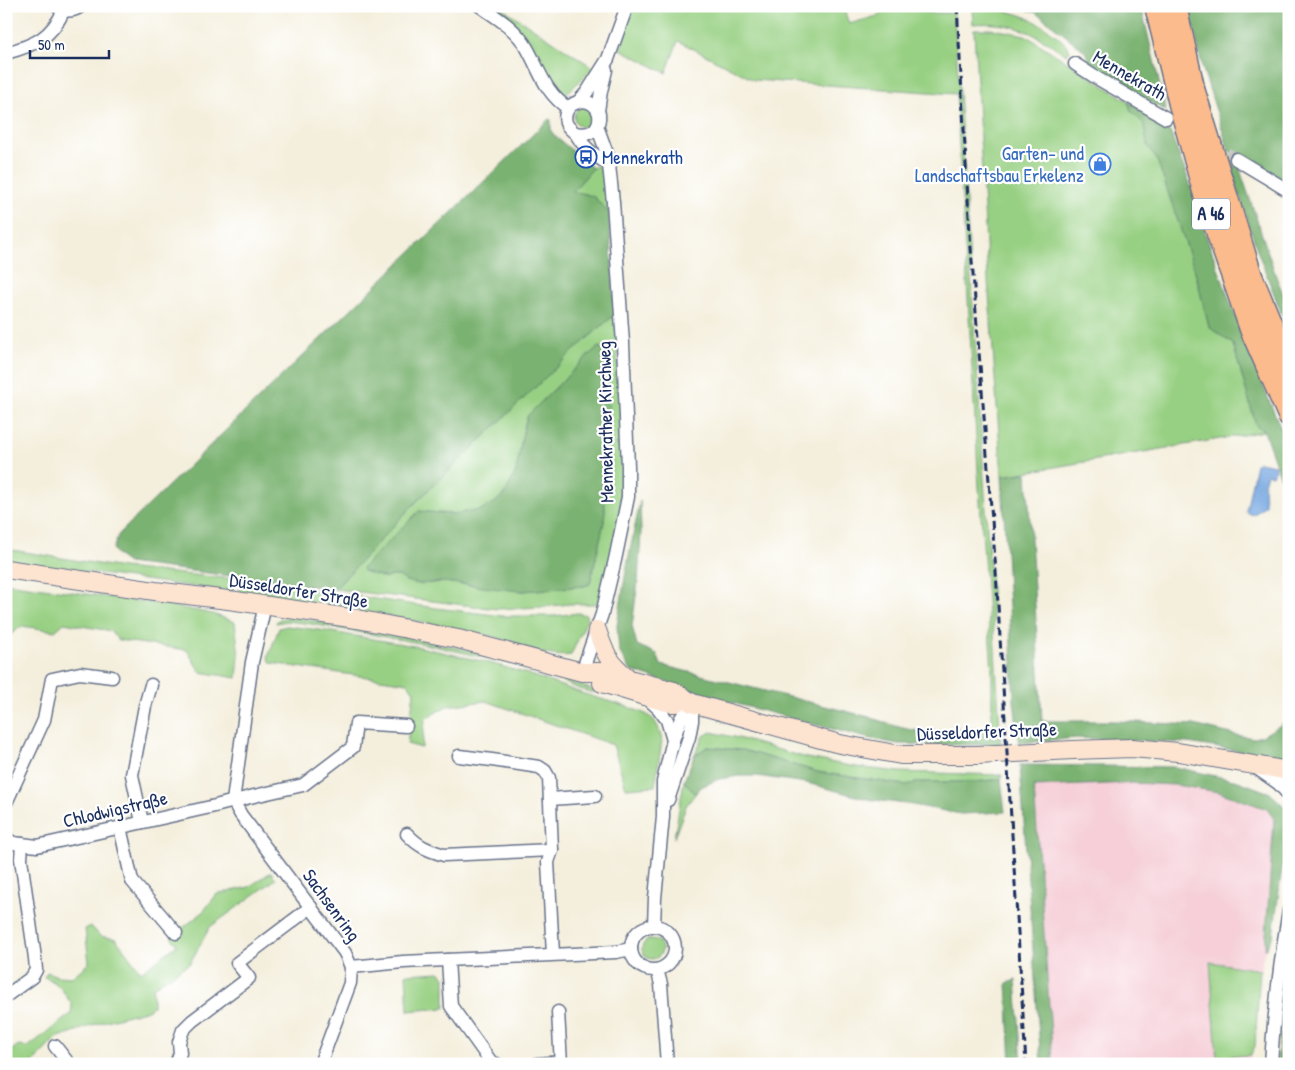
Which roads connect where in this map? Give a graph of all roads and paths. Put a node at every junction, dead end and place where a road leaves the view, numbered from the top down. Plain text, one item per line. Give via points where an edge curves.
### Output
1 (80, 6) edge
2 (480, 6) edge
3 (627, 6) edge
4 (1156, 6) edge
5 (1175, 6) edge
6 (61, 8) edge
7 (6, 53) edge
8 (608, 59) junction
9 (1075, 64) dead end
10 (573, 105) junction
11 (598, 111) junction
12 (1166, 118) dead end
13 (597, 126) junction
14 (574, 133) junction
15 (1236, 159) tunnel mouth
16 (610, 166) junction
17 (1289, 191) edge
18 (1289, 368) edge
19 (1289, 415) edge
20 (6, 569) edge
21 (265, 605) junction
22 (597, 630) junction
23 (582, 672) junction
24 (112, 677) dead end
25 (629, 679) junction
26 (151, 685) dead end
27 (644, 696) junction
28 (692, 703) junction
29 (406, 726) dead end
30 (673, 740) junction
31 (459, 756) dead end
32 (1253, 765) junction
33 (1289, 771) edge
34 (1289, 795) edge
35 (595, 796) dead end
36 (550, 798) junction
37 (233, 801) junction
38 (6, 803) edge
39 (663, 817) junction
40 (142, 822) junction
41 (120, 827) junction
42 (407, 834) dead end
43 (6, 839) edge
44 (22, 844) junction
45 (552, 850) junction
46 (311, 907) junction
47 (1289, 910) edge
48 (654, 926) junction
49 (176, 933) dead end
50 (631, 949) junction
51 (553, 954) junction
52 (448, 960) junction
53 (351, 967) junction
54 (658, 970) junction
55 (6, 996) edge
56 (558, 1012) dead end
57 (55, 1046) dead end
58 (488, 1061) edge
59 (561, 1063) edge
60 (69, 1064) edge
61 (176, 1064) edge
62 (320, 1064) edge
63 (537, 1064) edge
64 (667, 1064) edge
65 (1271, 1064) edge

1 - 6 street via 74,11
2 - 10 street via 514,31 526,46 549,91 561,103
3 - 8 street
4 - 19 highway, A 46 via 1207,202 1252,329
5 - 18 highway, A 46 via 1194,92 1251,276
6 - 7 street via 55,27 47,35
8 - 10 street via 587,92
8 - 11 street
9 - 12 street, Mennekrath
10 - 11 street via 584,101
10 - 14 street via 566,121
11 - 13 street, Mennekrather Kirchweg
13 - 14 street via 590,133
13 - 16 street, Mennekrather Kirchweg
14 - 16 street via 582,144
15 - 17 street
16 - 22 street, Mennekrather Kirchweg via 623,343 628,497
20 - 21 main road, Düsseldorfer Straße
21 - 23 main road, Düsseldorfer Straße via 458,639
21 - 37 street via 252,662
22 - 23 street, Mennekrather Kirchweg
22 - 25 main road via 609,660
23 - 25 main road, Düsseldorfer Straße via 602,672
23 - 27 main road, Düsseldorfer Straße via 599,682
24 - 38 street via 80,673 52,679 44,720
25 - 28 main road, Düsseldorfer Straße via 674,691
26 - 40 street via 132,775
27 - 28 main road, Düsseldorfer Straße via 671,703
27 - 30 street via 668,720
28 - 30 street via 681,718
28 - 32 main road, Düsseldorfer Straße via 840,744 900,755 1132,748
28 - 39 street via 689,737
29 - 37 street, Chlodwigstraße via 356,723 354,747 303,784
30 - 39 street via 664,782
31 - 36 street via 539,767 549,778
32 - 33 main road, Düsseldorfer Straße
32 - 34 street
35 - 36 street
36 - 45 street
37 - 40 street, Chlodwigstraße
37 - 46 street, Sachsenring
39 - 48 street
40 - 41 street, Chlodwigstraße
41 - 44 street, Chlodwigstraße via 37,846
41 - 49 street via 132,881
42 - 45 street via 415,843 444,855
43 - 44 street, Chlodwigstraße
44 - 55 street via 21,859 36,970 32,977
45 - 51 street via 548,862
46 - 53 street, Sachsenring via 346,953
46 - 61 street via 237,962 249,978 183,1030
47 - 65 street via 1280,961
48 - 50 street via 640,930
48 - 54 street via 667,931 675,948 669,964
50 - 51 street, Sachsenring
50 - 54 street via 636,963 642,968
51 - 52 street, Sachsenring
52 - 53 street, Sachsenring
52 - 58 street via 452,1006
53 - 62 street via 350,983
54 - 64 street
56 - 59 street
57 - 60 street
59 - 63 street

